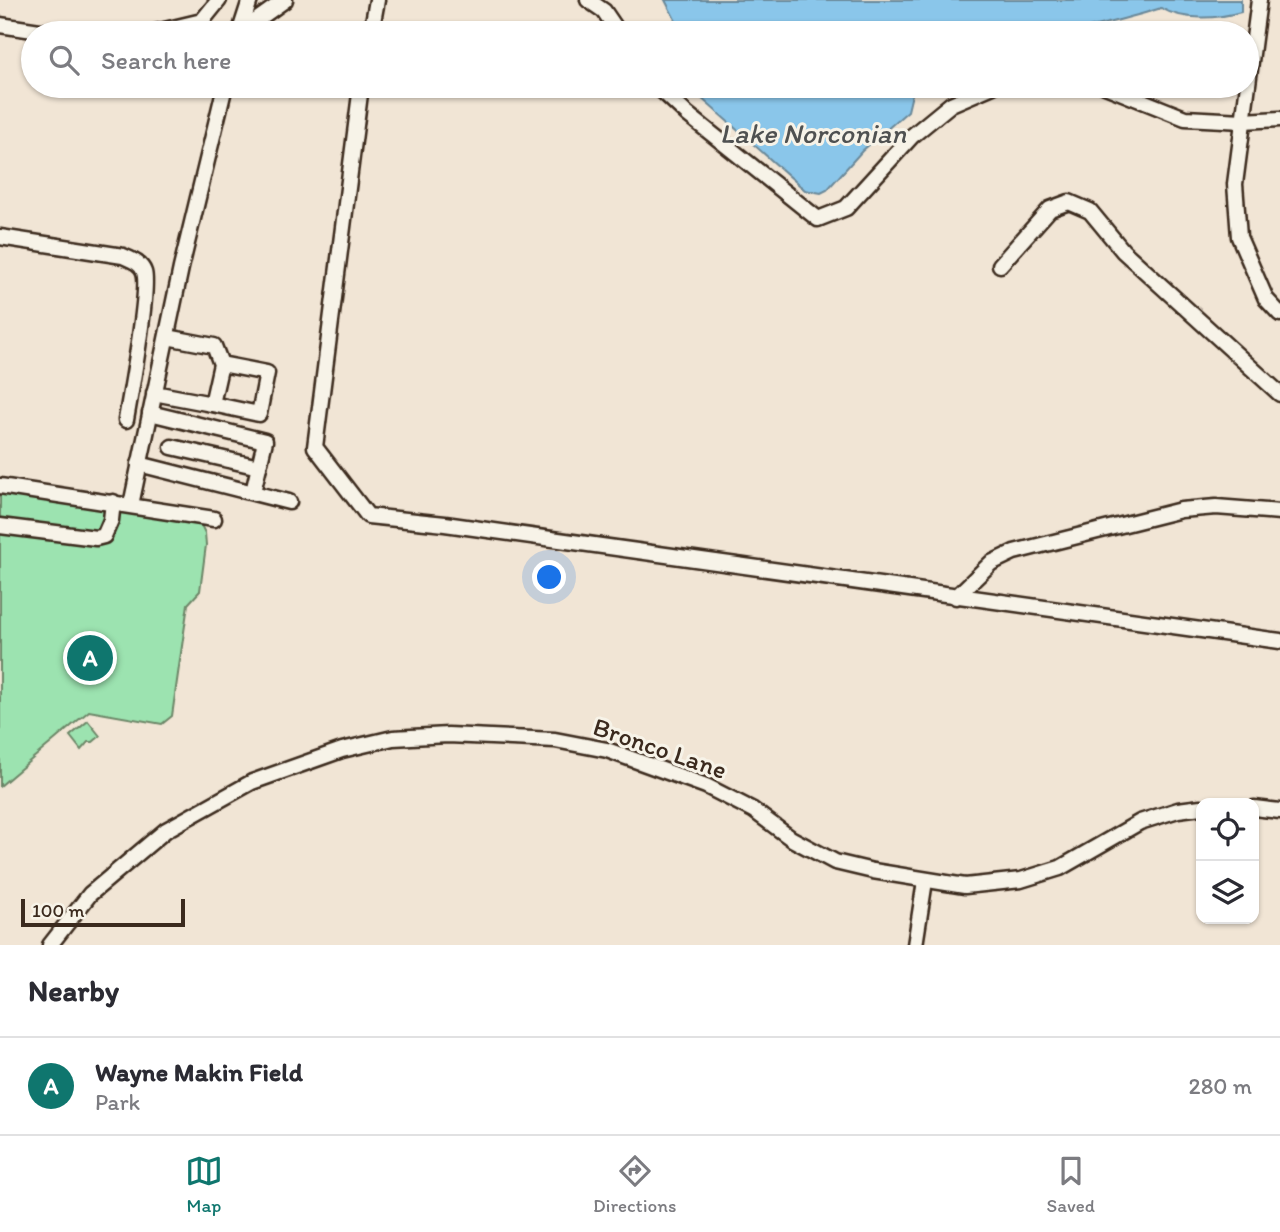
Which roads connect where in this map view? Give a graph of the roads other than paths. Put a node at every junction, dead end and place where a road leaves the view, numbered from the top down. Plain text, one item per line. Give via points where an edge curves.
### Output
1 (219, 0) edge
2 (250, 0) edge
3 (285, 0) edge
4 (377, 0) edge
5 (588, 0) edge
6 (1259, 0) edge
7 (202, 21) edge
8 (243, 21) edge
9 (255, 21) edge
10 (373, 21) edge
11 (611, 21) edge
12 (1256, 21) edge
13 (0, 25) edge
14 (21, 28) edge
15 (222, 98) edge
16 (359, 98) edge
17 (670, 98) edge
18 (965, 98) edge
19 (1135, 98) edge
20 (1246, 98) edge
21 (1280, 119) edge
22 (1243, 121) junction
23 (0, 237) edge
24 (1000, 265) dead end
25 (1280, 314) edge
26 (167, 337) junction
27 (221, 364) junction
28 (154, 393) junction
29 (1280, 394) edge
30 (212, 404) junction
31 (150, 413) junction
32 (126, 421) dead end
33 (172, 447) dead end
34 (139, 464) junction
35 (259, 467) junction
36 (0, 486) edge
37 (253, 492) junction
38 (113, 502) junction
39 (289, 502) dead end
40 (131, 505) junction
41 (1280, 512) edge
42 (214, 519) dead end
43 (0, 526) edge
44 (957, 597) junction
45 (1280, 641) edge
46 (1196, 808) edge
47 (1259, 808) edge
48 (1280, 811) edge
49 (925, 881) junction
50 (50, 945) edge
51 (915, 945) edge

1 - 7 street
2 - 8 street
3 - 9 street
4 - 10 street
5 - 11 street
6 - 12 street
13 - 14 street
15 - 26 street
16 - 44 street via 315,447 368,516
17 - 18 street via 818,219 846,208 912,136
19 - 22 street via 1185,118
20 - 22 street
21 - 22 street
22 - 25 street via 1236,184 1239,237 1266,299
23 - 32 street via 123,256 144,271 145,295
24 - 29 street via 1050,209 1069,202 1090,211 1124,251
26 - 27 street via 214,346
26 - 28 street
27 - 30 street
27 - 30 street via 267,373 259,414
28 - 30 street
28 - 31 street
31 - 34 street
31 - 35 street via 265,441
33 - 35 street
34 - 37 street
34 - 40 street
35 - 37 street
36 - 38 street
37 - 39 street
38 - 40 street
38 - 43 street via 108,528 104,536 96,538
40 - 42 street
41 - 44 street via 1216,507 1181,510 1014,552 991,563
44 - 45 street
46 - 49 street, Bronco Lane via 1140,822 1060,868 1021,880 965,886
47 - 48 street
49 - 50 street, Bronco Lane via 835,862 706,786 607,750 555,740 448,735 393,738 342,750 252,782 166,831 90,894
49 - 51 street

